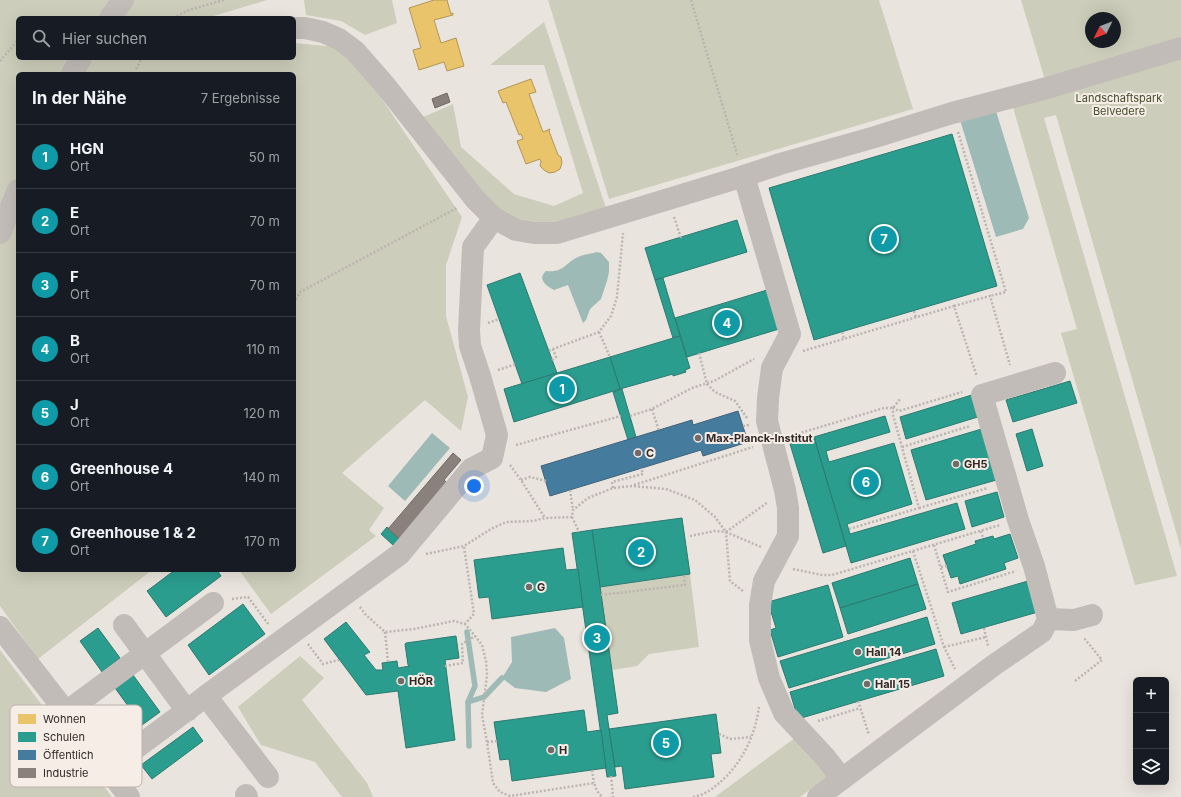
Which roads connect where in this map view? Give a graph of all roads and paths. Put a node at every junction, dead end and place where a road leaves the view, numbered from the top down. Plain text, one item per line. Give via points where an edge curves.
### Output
1 (123, 0) edge
2 (224, 0) edge
3 (691, 0) edge
4 (111, 16) edge
5 (177, 16) edge
6 (296, 28) edge
7 (16, 42) edge
8 (1181, 48) edge
9 (80, 60) edge
10 (141, 60) edge
11 (0, 61) edge
12 (136, 69) dead end
13 (73, 72) edge
14 (952, 113) junction
15 (744, 176) junction
16 (16, 195) edge
17 (475, 199) junction
18 (625, 213) junction
19 (494, 218) junction
20 (0, 232) edge
21 (990, 296) junction
22 (296, 299) edge
23 (954, 306) junction
24 (914, 311) dead end
25 (916, 318) junction
26 (599, 332) junction
27 (842, 332) dead end
28 (844, 339) junction
29 (553, 349) junction
30 (549, 351) dead end
31 (782, 351) junction
32 (699, 353) dead end
33 (610, 357) dead end
34 (552, 360) dead end
35 (1055, 373) dead end
36 (707, 384) junction
37 (1016, 385) junction
38 (981, 391) junction
39 (900, 399) dead end
40 (893, 408) junction
41 (652, 409) junction
42 (621, 416) dead end
43 (630, 416) dead end
44 (990, 420) junction
45 (659, 430) dead end
46 (770, 431) junction
47 (902, 447) junction
48 (497, 457) junction
49 (641, 468) dead end
50 (522, 480) junction
51 (546, 481) dead end
52 (1008, 482) junction
53 (632, 486) junction
54 (613, 488) junction
55 (570, 490) dead end
56 (785, 490) junction
57 (919, 508) junction
58 (573, 510) junction
59 (572, 517) junction
60 (545, 518) junction
61 (1018, 520) junction
62 (849, 529) dead end
63 (981, 531) junction
64 (579, 532) dead end
65 (726, 532) junction
66 (690, 536) dead end
67 (983, 538) dead end
68 (934, 544) junction
69 (464, 546) junction
70 (913, 551) junction
71 (400, 554) junction
72 (775, 561) junction
73 (947, 566) dead end
74 (1034, 566) junction
75 (941, 567) junction
76 (684, 575) dead end
77 (348, 592) junction
78 (601, 595) dead end
79 (213, 603) joint
80 (760, 604) junction
81 (1083, 618) joint
82 (1048, 619) junction
83 (465, 624) junction
84 (124, 625) dead end
85 (0, 627) edge
86 (385, 632) junction
87 (289, 636) junction
88 (475, 636) junction
89 (986, 637) dead end
90 (944, 647) junction
91 (145, 653) junction
92 (339, 660) dead end
93 (388, 662) dead end
94 (445, 666) dead end
95 (769, 678) junction
96 (1075, 681) dead end
97 (965, 688) junction
98 (206, 696) junction
99 (858, 701) dead end
100 (61, 705) edge
101 (75, 705) edge
102 (860, 708) junction
103 (187, 711) junction
104 (793, 723) junction
105 (719, 734) dead end
106 (751, 738) junction
107 (497, 741) dead end
108 (487, 742) junction
109 (142, 744) edge
110 (876, 755) junction
111 (592, 770) dead end
112 (611, 776) dead end
113 (268, 777) dead end
114 (594, 783) junction
115 (122, 787) edge
116 (835, 789) edge
117 (129, 797) edge
118 (602, 797) edge
119 (613, 797) edge
120 (694, 797) edge

1 - 4 street
2 - 5 path
3 - 15 path
6 - 17 street via 323,32 339,39 355,51
7 - 11 path
8 - 14 street
9 - 13 street
10 - 12 path
14 - 15 street
14 - 21 path via 1006,292
15 - 18 street
15 - 31 street via 790,334
16 - 20 street
17 - 19 street
17 - 22 path via 300,292
18 - 19 street via 556,233 516,230
18 - 26 path via 617,297 611,316
19 - 48 street via 473,247 469,330 470,346 497,435
21 - 23 path
21 - 37 path
23 - 25 path
23 - 38 path
24 - 25 path
25 - 28 path
26 - 29 path
26 - 33 path
27 - 28 path
28 - 31 path via 800,352
29 - 30 path
29 - 34 path via 556,357
31 - 36 path via 765,353
31 - 46 street via 772,368 768,398
32 - 36 path
35 - 37 street
36 - 41 path via 692,388
36 - 46 path via 715,392 735,401 753,424
37 - 38 street
38 - 40 path via 899,411
38 - 44 street
39 - 40 path
40 - 46 path
40 - 47 path
41 - 43 path
41 - 45 path
42 - 48 path via 514,446
44 - 47 path
44 - 52 street
46 - 53 path
46 - 56 street
47 - 57 path
48 - 50 path
48 - 71 street via 472,469
49 - 54 path via 643,474 612,482
50 - 51 path via 530,477
50 - 60 path
52 - 57 path
52 - 61 street
53 - 54 path
53 - 65 path via 666,489 695,500 716,517
54 - 58 path via 588,498
55 - 58 path
56 - 65 path
56 - 72 street via 788,536
57 - 62 path
58 - 59 path
59 - 60 path
59 - 64 path
60 - 69 path via 506,522
61 - 63 path
61 - 74 street
63 - 67 path
63 - 68 path
65 - 66 path via 715,531
65 - 72 path via 770,550
65 - 80 path via 730,581
68 - 70 path
68 - 75 path
69 - 71 path via 414,557
69 - 83 path via 474,614
70 - 72 path via 832,575 789,568
70 - 90 path
71 - 77 street
72 - 80 street via 764,581
73 - 75 path
74 - 75 path via 948,592
74 - 82 street
76 - 78 path via 685,585
77 - 86 path via 366,615
77 - 87 street
79 - 87 path via 248,597
79 - 91 street
80 - 95 street via 760,640
81 - 82 street
81 - 96 path via 1082,635 1102,660
82 - 97 street via 1042,632
83 - 86 path via 454,621
83 - 88 path
84 - 91 street
85 - 100 street
86 - 93 path
87 - 92 path via 323,664
87 - 98 street
88 - 94 path via 462,644 463,663
88 - 108 path via 482,645 486,660 487,675 482,715
89 - 90 path
90 - 97 path
91 - 101 street
91 - 103 street
95 - 104 street via 784,713
95 - 106 path via 761,692 758,718
97 - 110 street
98 - 103 street
98 - 113 street
99 - 102 path
102 - 104 path via 804,725
102 - 110 path
103 - 109 street
104 - 116 street via 825,757
105 - 106 path via 730,739
106 - 120 path via 742,758 728,776 706,793
107 - 108 path
108 - 114 path via 493,783 500,792 510,796
110 - 116 street
111 - 114 path
112 - 119 path
114 - 118 path
115 - 117 street

